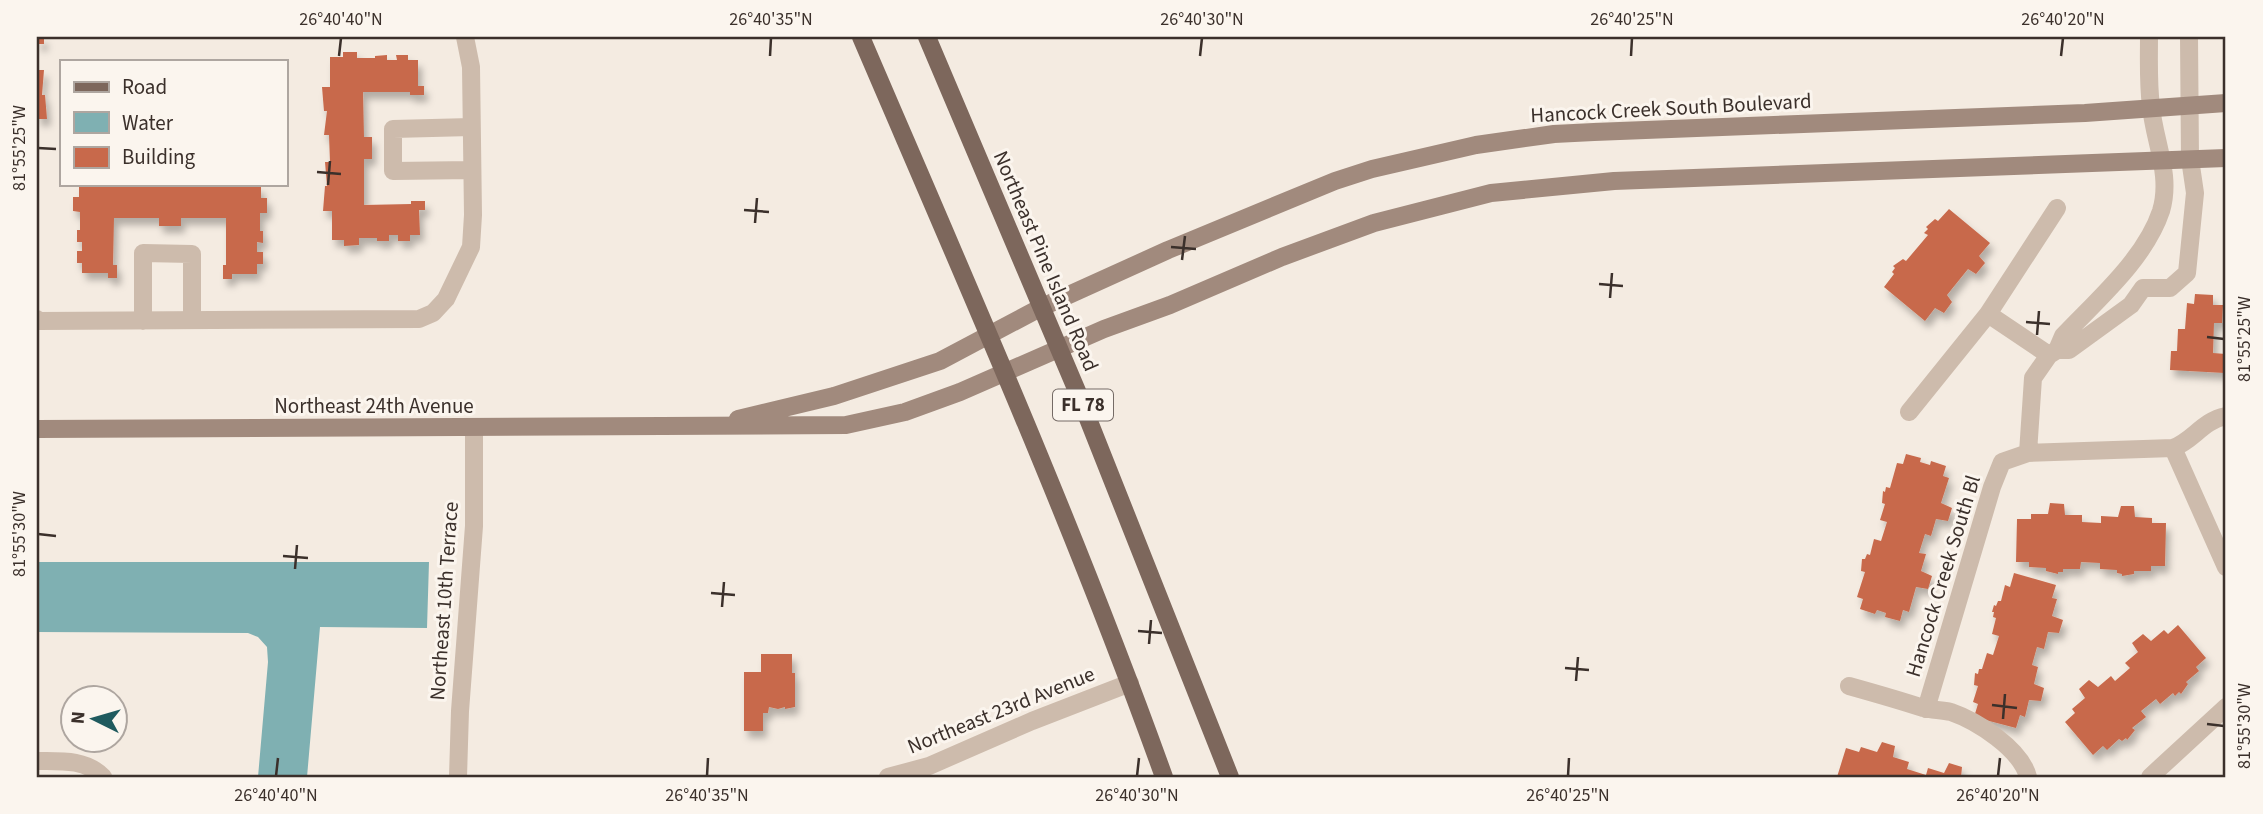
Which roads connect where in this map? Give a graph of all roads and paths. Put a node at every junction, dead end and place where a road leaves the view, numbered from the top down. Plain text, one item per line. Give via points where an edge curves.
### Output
1 (464, 37) edge
2 (862, 37) edge
3 (927, 37) edge
4 (2149, 37) edge
5 (2189, 37) edge
6 (2226, 103) edge
7 (2191, 105) junction
8 (2151, 108) junction
9 (471, 127) junction
10 (2226, 158) edge
11 (2190, 159) junction
12 (2163, 160) junction
13 (472, 170) junction
14 (2057, 208) dead end
15 (1040, 307) junction
16 (1988, 314) junction
17 (37, 318) edge
18 (192, 320) junction
19 (143, 321) junction
20 (988, 334) junction
21 (1059, 349) junction
22 (2053, 353) junction
23 (1003, 372) junction
24 (1909, 412) dead end
25 (2226, 416) edge
26 (711, 425) junction
27 (474, 428) junction
28 (37, 429) edge
29 (2173, 448) junction
30 (2028, 453) junction
31 (2226, 566) edge
32 (1130, 683) junction
33 (1849, 686) dead end
34 (2226, 707) edge
35 (1926, 709) junction
36 (37, 761) edge
37 (100, 774) edge
38 (458, 777) edge
39 (888, 777) edge
40 (1164, 777) edge
41 (1230, 777) edge
42 (2028, 777) edge
43 (2150, 777) edge

1 - 9 street via 471,67
2 - 20 main road, FL 78
3 - 15 main road, Northeast Pine Island Road / FL 78
4 - 8 street
5 - 7 street
6 - 7 street, Hancock Creek South Boulevard
7 - 8 street, Hancock Creek South Boulevard
7 - 11 street
8 - 12 street
8 - 15 street, Hancock Creek South Boulevard via 1554,134 1476,145 1335,181
9 - 13 street
9 - 13 street via 393,129 393,171
10 - 11 street
11 - 12 street
11 - 22 street via 2195,193 2188,273 2170,288 2143,288 2131,306 2069,351
12 - 21 street via 1614,181 1491,193 1374,223
12 - 22 street via 2161,210 2133,263 2063,336
13 - 18 street via 471,247 446,299 433,313 419,319
14 - 16 street
15 - 20 street, Hancock Creek South Boulevard
15 - 21 main road, Northeast Pine Island Road / FL 78
16 - 22 street
16 - 24 street
17 - 19 street
18 - 19 street
18 - 19 street via 192,254 143,254
20 - 23 main road, FL 78
20 - 26 street, Northeast 24th Avenue via 940,360 834,396
21 - 23 street
21 - 41 main road, Northeast Pine Island Road / FL 78
22 - 30 street via 2033,378
23 - 26 street, Northeast 24th Avenue via 905,412 846,425
23 - 32 main road, FL 78
25 - 29 street
26 - 27 street, Northeast 24th Avenue
27 - 28 street, Northeast 24th Avenue
27 - 38 street, Northeast 10th Terrace via 474,526
29 - 30 street
29 - 31 street
30 - 35 street, Hancock Creek South Bl via 2002,462 1992,486
32 - 39 street, Northeast 23rd Avenue via 929,765
32 - 40 main road, FL 78
33 - 35 street, Hancock Creek South Bl
34 - 43 street
35 - 42 street, Hancock Creek South Bl via 1950,712 1975,723 2010,748
36 - 37 street via 70,761

